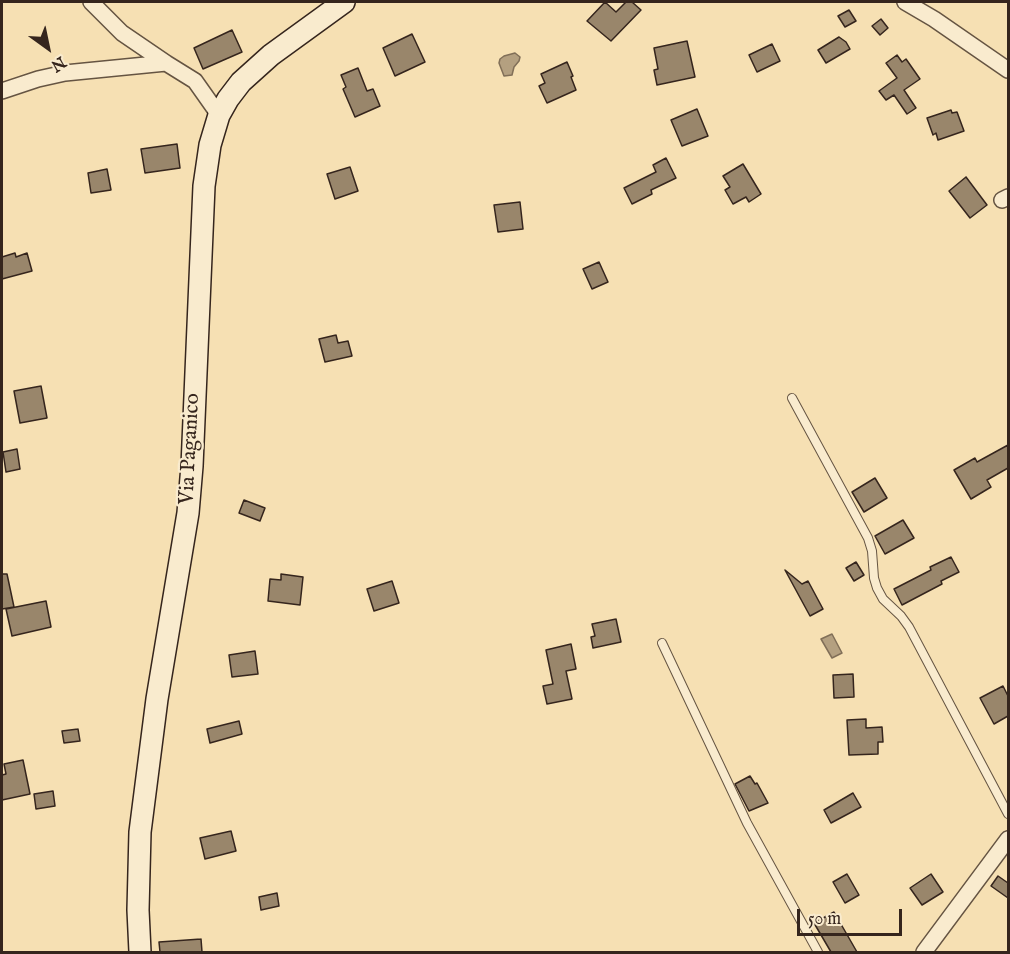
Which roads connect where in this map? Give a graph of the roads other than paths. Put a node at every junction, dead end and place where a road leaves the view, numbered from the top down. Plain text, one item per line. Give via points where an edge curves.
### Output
1 (91, 2) edge
2 (905, 2) edge
3 (338, 4) edge
4 (166, 63) junction
5 (1008, 70) edge
6 (2, 91) edge
7 (219, 115) junction
8 (792, 398) dead end
9 (662, 643) dead end
10 (1008, 814) edge
11 (1008, 839) edge
12 (140, 952) edge
13 (818, 952) edge
14 (924, 952) edge

1 - 4 street via 122,33
2 - 5 street
3 - 7 street, Via Paganico via 251,72
4 - 6 street via 56,75
4 - 7 street via 195,81
7 - 12 street, Via Paganico via 205,177 188,513 142,813
8 - 10 lane via 868,538 877,588 909,627
9 - 13 lane via 742,813
11 - 14 street

